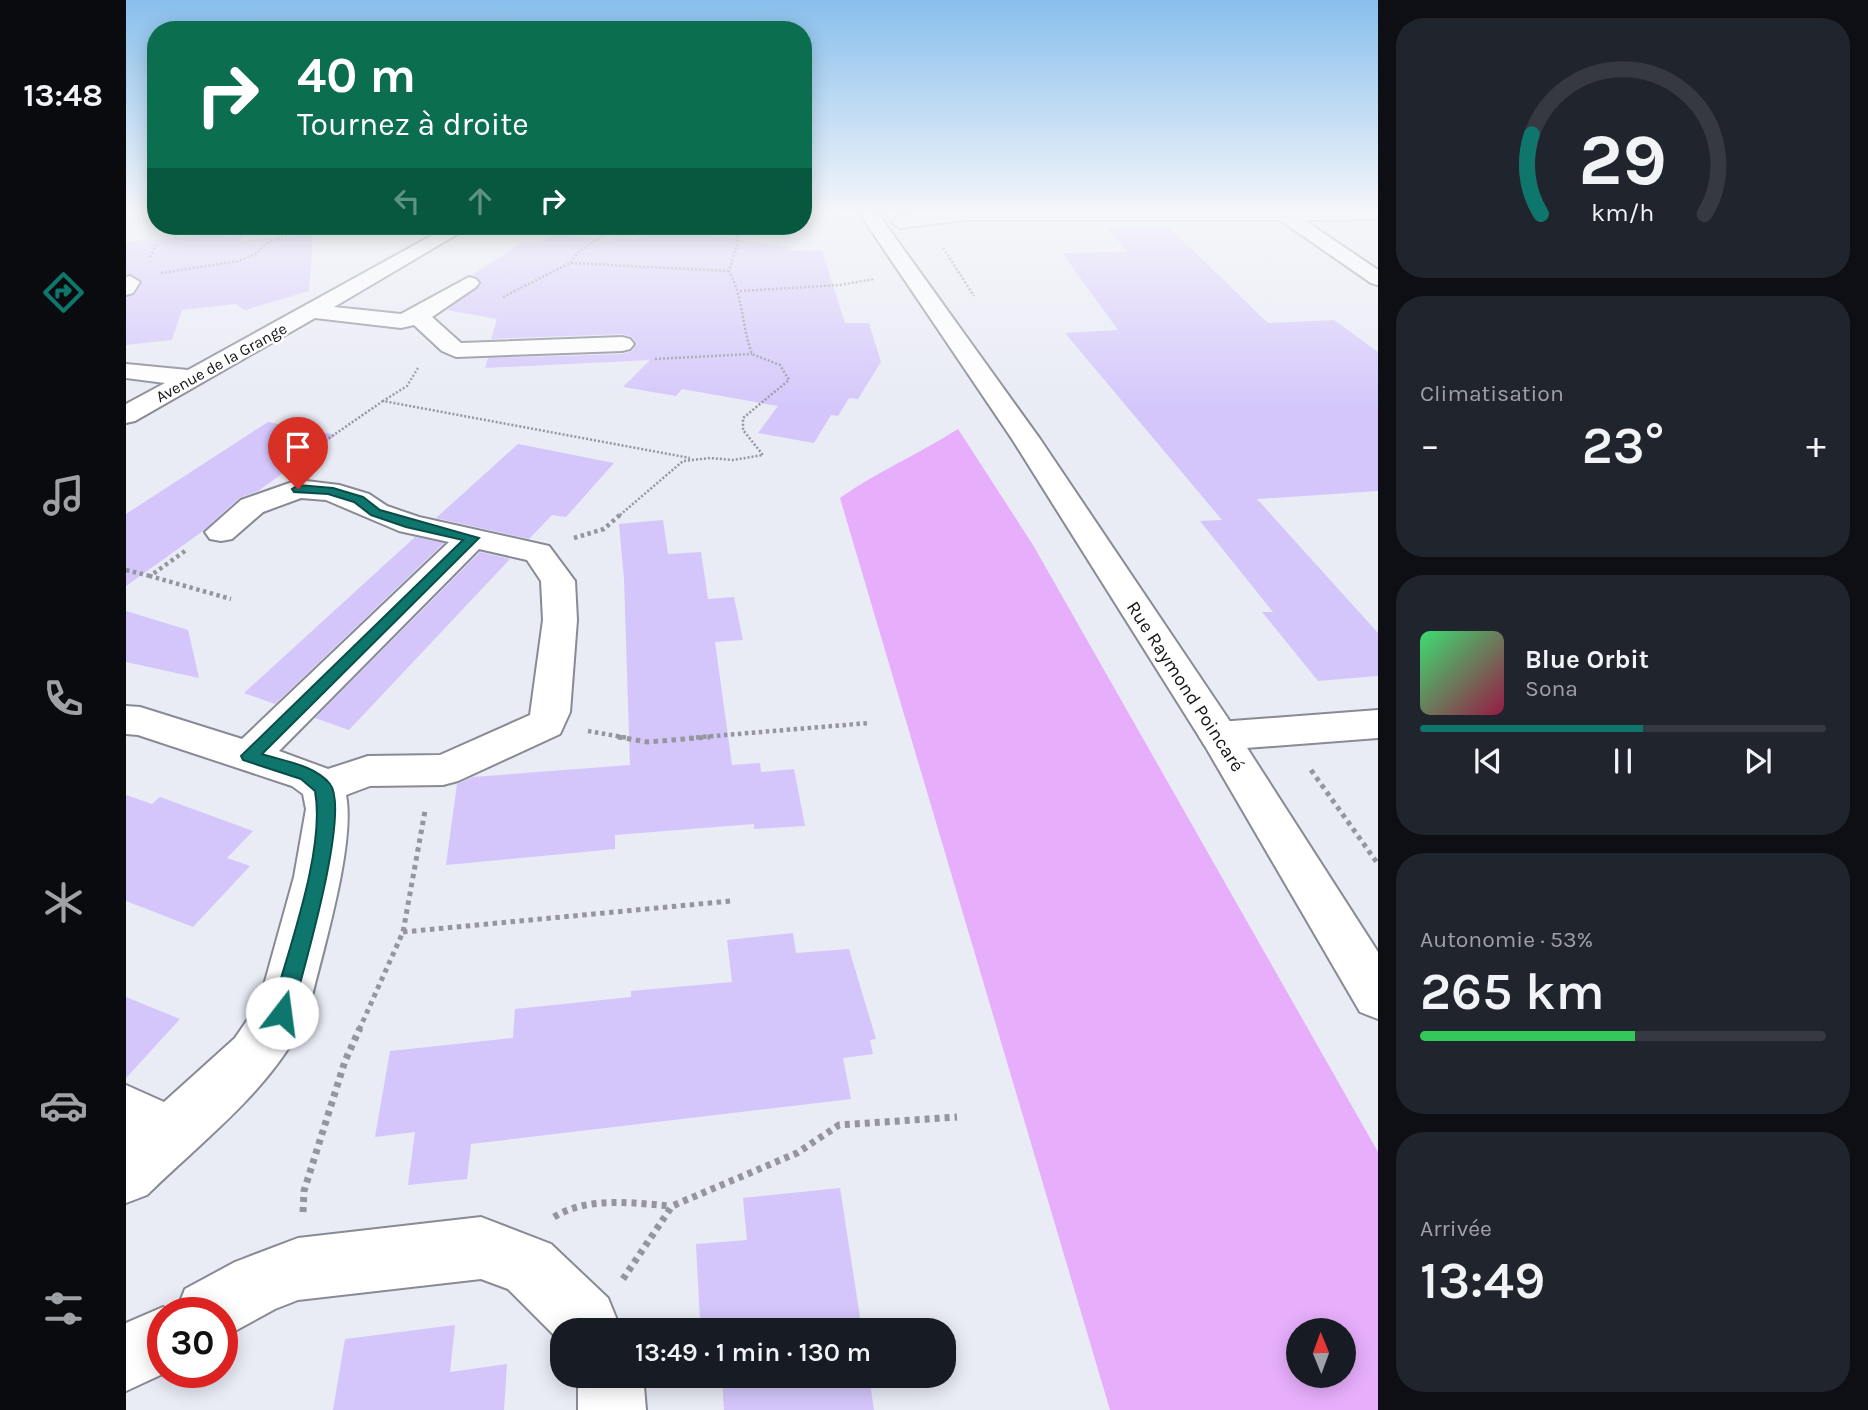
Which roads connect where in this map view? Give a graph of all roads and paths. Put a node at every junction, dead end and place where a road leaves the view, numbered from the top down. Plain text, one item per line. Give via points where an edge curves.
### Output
1 (153, 277) edge
2 (372, 277) edge
3 (541, 277) edge
4 (732, 277) edge
5 (879, 277) edge
6 (911, 277) edge
7 (934, 277) edge
8 (469, 283) dead end
9 (128, 286) edge
10 (740, 291) junction
11 (311, 311) junction
12 (417, 317) junction
13 (622, 344) dead end
14 (471, 351) junction
15 (752, 354) junction
16 (651, 359) dead end
17 (418, 368) dead end
18 (126, 371) edge
19 (192, 378) junction
20 (988, 381) junction
21 (383, 401) junction
22 (126, 415) edge
23 (303, 455) dead end
24 (691, 458) junction
25 (223, 530) joint
26 (472, 538) junction
27 (538, 553) junction
28 (126, 570) edge
29 (150, 576) junction
30 (231, 599) dead end
31 (126, 720) edge
32 (869, 723) dead end
33 (546, 724) junction
34 (1378, 724) edge
35 (1219, 736) junction
36 (249, 756) junction
37 (443, 770) junction
38 (323, 788) junction
39 (731, 901) dead end
40 (403, 932) junction
41 (1378, 996) edge
42 (957, 1116) dead end
43 (148, 1124) edge
44 (126, 1174) edge
45 (672, 1206) junction
46 (506, 1258) junction
47 (298, 1269) junction
48 (234, 1297) edge
49 (604, 1308) edge
50 (147, 1347) edge
51 (126, 1358) edge
52 (611, 1388) edge
53 (612, 1410) edge

1 - 9 path
2 - 11 street, Avenue de la Grange
3 - 14 path via 503,296
4 - 10 path
5 - 10 path via 840,285
6 - 20 street, Rue Raymond Poincaré
7 - 20 street, Rue Raymond Poincaré via 973,341
8 - 12 street
10 - 15 path via 744,332
11 - 12 street via 386,321
11 - 19 street, Avenue de la Grange
12 - 14 street via 431,323 449,345
13 - 14 street
15 - 16 path
15 - 24 path via 778,364 789,380 743,418 743,430 762,455 733,460
17 - 21 path via 407,386
18 - 19 street
19 - 22 street, Avenue de la Grange
20 - 35 street, Rue Raymond Poincaré
21 - 23 path
21 - 24 path
24 - 27 path via 604,529
25 - 26 street via 252,506 298,489 329,491 410,524
25 - 29 path via 218,528
26 - 27 street
26 - 36 street
27 - 33 street via 558,581 560,620
28 - 29 path
29 - 30 path
31 - 36 street
32 - 33 path via 647,742
33 - 37 street
34 - 35 street
35 - 41 street, Rue Raymond Poincaré
36 - 38 street via 307,775
37 - 38 street via 368,771
37 - 40 path via 430,781
38 - 43 street via 327,809 317,877 282,1013 254,1056
39 - 40 path
40 - 47 path via 345,1061 312,1165 304,1191
42 - 45 path via 839,1125 797,1153
43 - 44 street
45 - 46 path via 621,1203 562,1209
45 - 49 path
46 - 47 street via 481,1248
46 - 49 street via 529,1266 586,1321
47 - 48 street
50 - 51 street
52 - 53 street

